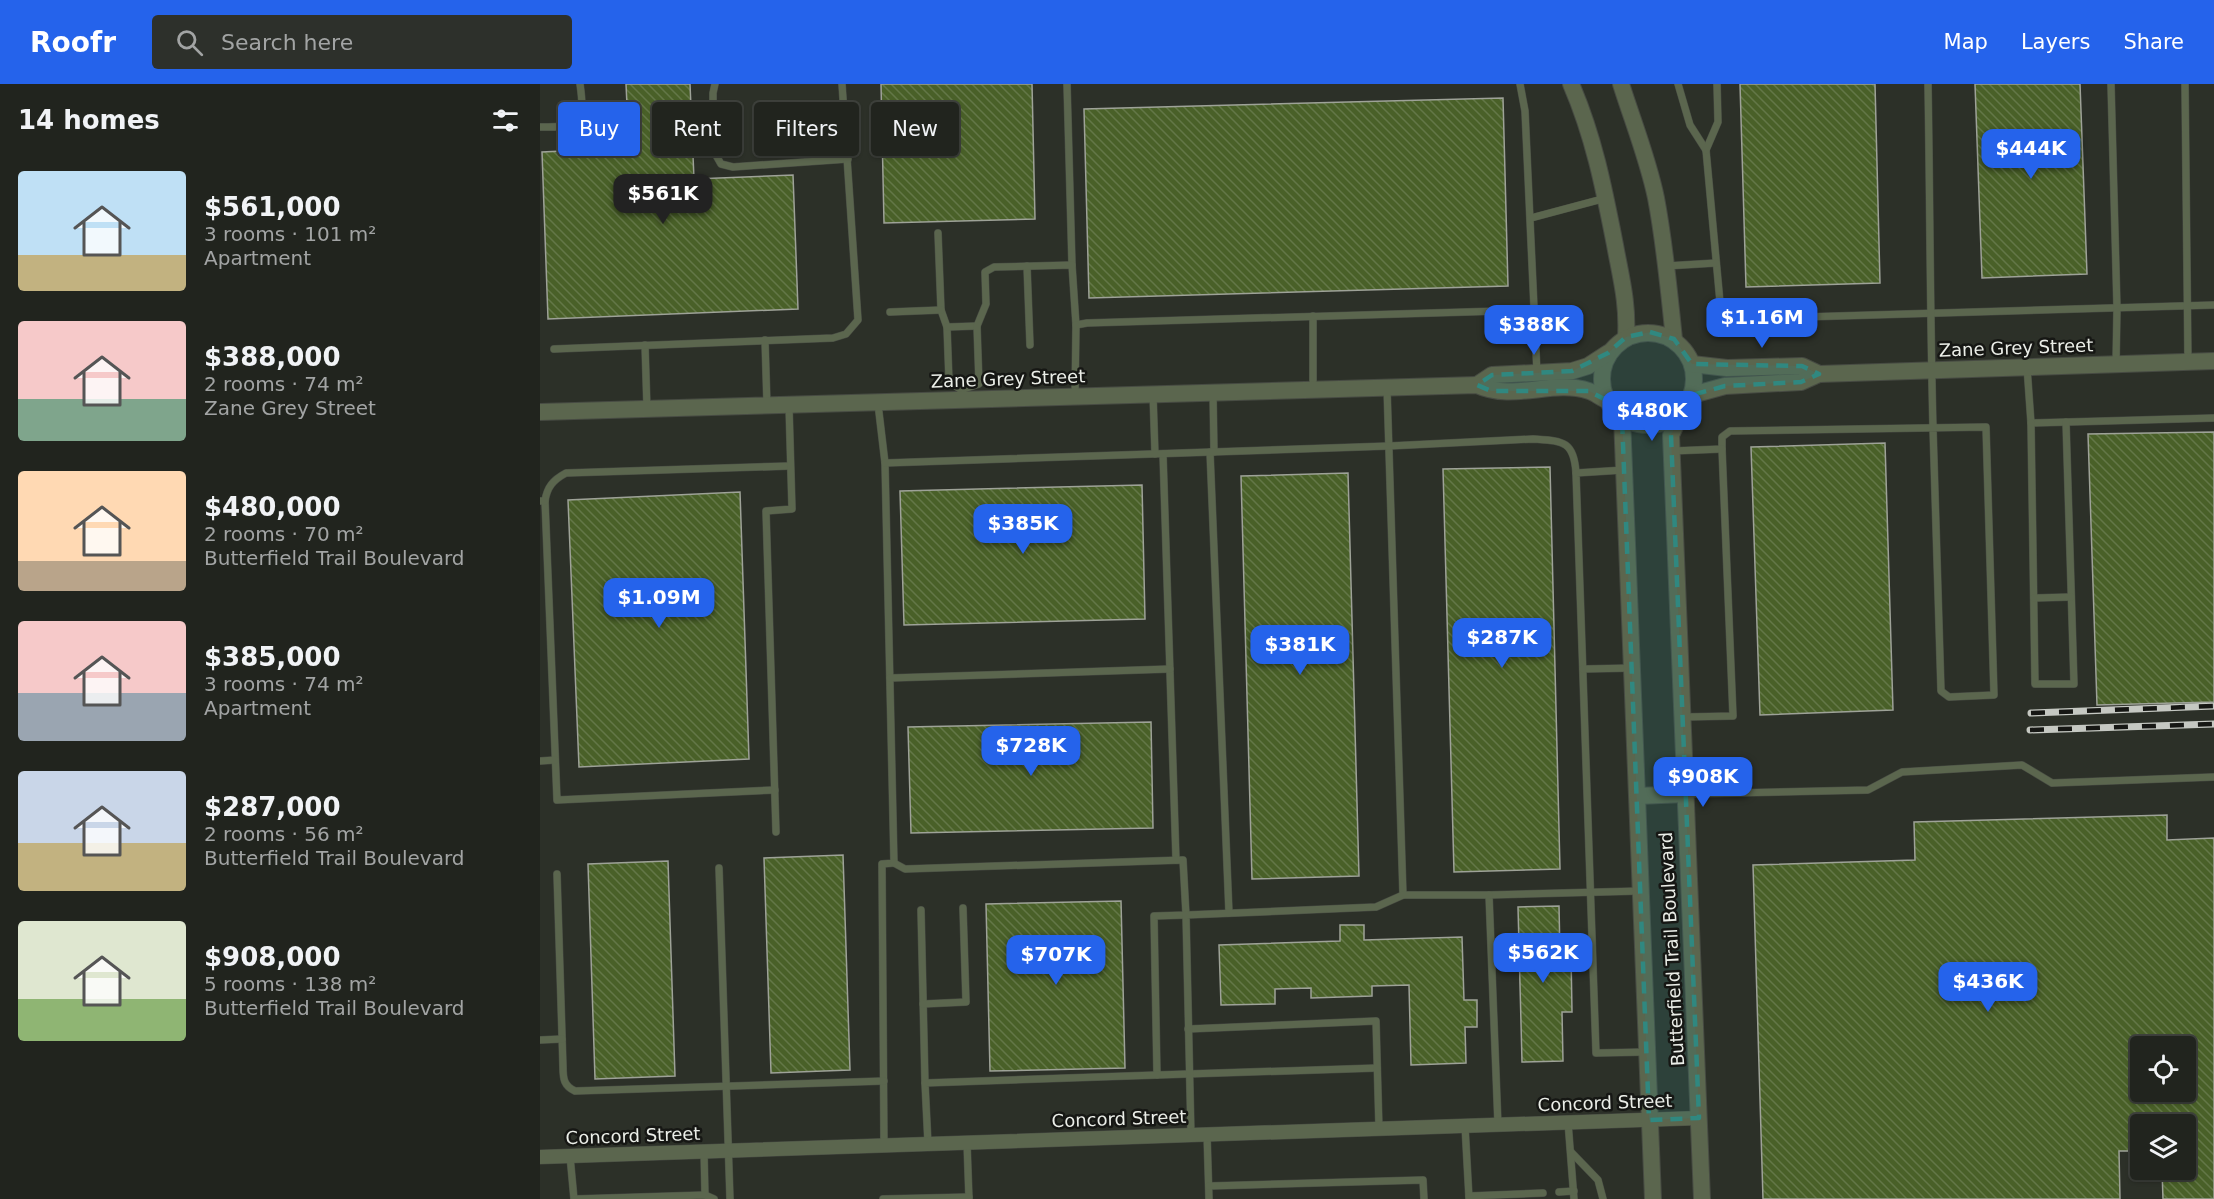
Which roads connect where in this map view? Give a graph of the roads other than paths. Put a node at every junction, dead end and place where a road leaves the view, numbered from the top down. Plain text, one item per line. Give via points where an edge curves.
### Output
1 (580, 84) edge
2 (715, 84) edge
3 (842, 84) edge
4 (1067, 84) edge
5 (1520, 84) edge
6 (1571, 84) edge
7 (1621, 84) edge
8 (1678, 84) edge
9 (1717, 84) edge
10 (1928, 84) edge
11 (2111, 84) edge
12 (2185, 84) edge
13 (540, 127) edge
14 (1706, 150) junction
15 (848, 159) junction
16 (1606, 198) junction
17 (1531, 218) junction
18 (938, 234) dead end
19 (1716, 263) junction
20 (1072, 265) junction
21 (1027, 266) junction
22 (1666, 266) junction
23 (2214, 304) edge
24 (2187, 306) junction
25 (2117, 308) junction
26 (940, 310) junction
27 (1534, 310) junction
28 (890, 312) dead end
29 (1933, 313) junction
30 (1313, 316) junction
31 (1077, 325) junction
32 (977, 326) junction
33 (947, 327) junction
34 (1626, 337) junction
35 (1674, 339) junction
36 (765, 340) junction
37 (645, 345) junction
38 (1030, 345) dead end
39 (554, 349) dead end
40 (1608, 353) junction
41 (2214, 361) edge
42 (2188, 362) junction
43 (1692, 364) junction
44 (2116, 364) junction
45 (2027, 367) junction
46 (1932, 370) junction
47 (1537, 373) junction
48 (1819, 374) junction
49 (1477, 384) junction
50 (1387, 387) junction
51 (1313, 389) junction
52 (1213, 392) junction
53 (1153, 394) junction
54 (1692, 394) junction
55 (961, 395) junction
56 (1075, 396) junction
57 (1606, 400) junction
58 (878, 402) junction
59 (767, 405) junction
60 (789, 405) junction
61 (647, 409) junction
62 (540, 412) edge
63 (1682, 412) junction
64 (1622, 418) junction
65 (2214, 418) edge
66 (2066, 422) junction
67 (2031, 423) junction
68 (1933, 428) junction
69 (1389, 446) junction
70 (1722, 449) junction
71 (1672, 451) junction
72 (1212, 452) junction
73 (1159, 454) junction
74 (885, 463) junction
75 (790, 466) junction
76 (1624, 470) junction
77 (1576, 473) junction
78 (542, 501) edge
79 (2071, 597) junction
80 (2034, 598) junction
81 (1633, 668) junction
82 (1170, 669) junction
83 (1583, 669) junction
84 (890, 678) junction
85 (1682, 717) junction
86 (555, 760) junction
87 (540, 761) edge
88 (2214, 777) edge
89 (774, 790) junction
90 (1685, 794) junction
91 (1638, 796) junction
92 (776, 832) dead end
93 (1176, 860) junction
94 (894, 863) junction
95 (719, 868) dead end
96 (557, 874) dead end
97 (1641, 891) junction
98 (1591, 892) junction
99 (1403, 895) junction
100 (1489, 895) junction
101 (963, 908) dead end
102 (921, 910) dead end
103 (1229, 913) junction
104 (1186, 915) junction
105 (924, 1004) junction
106 (1188, 1029) junction
107 (562, 1039) junction
108 (540, 1040) edge
109 (1646, 1052) junction
110 (1377, 1068) junction
111 (1190, 1075) junction
112 (1157, 1076) junction
113 (884, 1081) junction
114 (925, 1083) junction
115 (726, 1086) junction
116 (1699, 1118) junction
117 (1649, 1120) junction
118 (1568, 1122) junction
119 (1498, 1125) junction
120 (1465, 1126) junction
121 (1379, 1129) junction
122 (1208, 1134) junction
123 (1191, 1135) junction
124 (967, 1143) junction
125 (928, 1144) junction
126 (884, 1145) junction
127 (728, 1150) junction
128 (704, 1151) junction
129 (1571, 1152) junction
130 (570, 1156) junction
131 (540, 1157) edge
132 (1209, 1186) junction
133 (1559, 1192) dead end
134 (1543, 1193) dead end
135 (705, 1195) junction
136 (1574, 1195) edge
137 (1469, 1197) edge
138 (969, 1198) edge
139 (574, 1199) edge
140 (714, 1199) edge
141 (730, 1199) edge
142 (883, 1199) edge
143 (1209, 1199) edge
144 (1424, 1199) edge
145 (1603, 1199) edge
146 (1653, 1199) edge
147 (1702, 1199) edge

1 - 13 lane via 583,106 577,121 568,127
2 - 15 lane via 713,150 722,164 733,167
3 - 15 lane
4 - 20 lane
5 - 17 lane
6 - 16 street via 1601,169
7 - 22 street via 1656,198
8 - 14 lane via 1689,125
9 - 14 lane via 1718,122
10 - 29 lane
11 - 25 lane
12 - 24 lane
14 - 19 lane
15 - 36 lane via 858,320 846,334 832,338
16 - 17 lane
16 - 34 street via 1628,312
17 - 27 lane
18 - 26 lane
19 - 22 lane
19 - 29 lane via 1721,313 1734,319
20 - 21 lane
20 - 31 lane
21 - 32 lane via 994,267 985,272 986,304
21 - 38 lane
22 - 35 street
23 - 24 lane
24 - 25 lane
24 - 42 lane
25 - 29 lane
25 - 44 lane
26 - 28 lane
26 - 33 lane
27 - 30 lane
27 - 47 lane
29 - 46 lane
30 - 31 lane
30 - 51 lane
31 - 56 lane
32 - 33 lane
32 - 55 lane via 979,384
33 - 55 lane via 949,381
34 - 35 street via 1650,332
34 - 40 street
35 - 43 street
36 - 37 lane
36 - 59 lane
37 - 39 lane
37 - 61 lane
40 - 47 street, Zane Grey Street via 1588,366 1568,372
40 - 57 street via 1601,376
41 - 42 street, Zane Grey Street
42 - 44 street, Zane Grey Street
43 - 48 street, Zane Grey Street via 1727,368 1802,366
43 - 54 street
44 - 45 street, Zane Grey Street
45 - 46 street, Zane Grey Street
45 - 67 lane
46 - 48 street, Zane Grey Street
46 - 68 lane
47 - 49 street, Zane Grey Street via 1492,375
48 - 54 street, Zane Grey Street via 1801,382 1728,386
49 - 50 street, Zane Grey Street
49 - 57 street, Zane Grey Street via 1491,391 1589,391
50 - 51 street, Zane Grey Street
50 - 69 lane
51 - 52 street, Zane Grey Street
52 - 53 street, Zane Grey Street
52 - 72 lane
53 - 56 street, Zane Grey Street
53 - 73 lane
54 - 63 street
55 - 56 street, Zane Grey Street
55 - 58 street, Zane Grey Street
57 - 64 street
58 - 60 street, Zane Grey Street
58 - 74 lane
59 - 60 street, Zane Grey Street
59 - 61 street, Zane Grey Street
60 - 75 lane
61 - 62 street, Zane Grey Street
63 - 64 street via 1663,424 1642,426
63 - 71 street, Butterfield Trail Boulevard via 1671,435
64 - 76 street, Butterfield Trail Boulevard
65 - 66 lane
66 - 67 lane
66 - 79 lane
67 - 80 lane
68 - 68 lane via 1941,691 1949,697 1994,695 1986,427
68 - 70 lane via 1730,431 1722,437
69 - 72 lane
69 - 77 lane via 1555,441 1568,445 1575,455
69 - 99 lane
70 - 71 lane
70 - 85 lane via 1733,716
71 - 85 street, Butterfield Trail Boulevard
72 - 73 lane
72 - 103 lane
73 - 74 lane
73 - 82 lane
74 - 84 lane
75 - 78 lane via 566,473 552,482
75 - 89 lane via 792,509 766,511
76 - 77 lane
76 - 81 street, Butterfield Trail Boulevard
77 - 83 lane
78 - 86 lane
79 - 80 lane
79 - 80 lane via 2074,684 2035,684
81 - 83 lane
81 - 91 street, Butterfield Trail Boulevard
82 - 84 lane
82 - 93 lane
83 - 98 lane
84 - 94 lane
85 - 90 street, Butterfield Trail Boulevard
86 - 87 lane
86 - 89 lane via 557,800
88 - 90 lane via 2052,783 2022,765 1902,772 1868,790
89 - 92 lane
90 - 91 street
90 - 116 street, Butterfield Trail Boulevard
91 - 97 street, Butterfield Trail Boulevard
93 - 94 lane via 905,869
93 - 104 lane via 1183,860
94 - 113 lane via 882,864
95 - 115 lane
96 - 107 lane
97 - 98 lane
97 - 109 street, Butterfield Trail Boulevard
98 - 100 lane
98 - 109 lane via 1596,1053
99 - 100 lane
99 - 103 lane via 1376,907
100 - 119 lane
101 - 105 lane via 966,1002
102 - 105 lane
103 - 104 lane
104 - 106 lane
104 - 112 lane via 1154,916
105 - 114 lane
106 - 110 lane via 1376,1022
106 - 111 lane
107 - 108 lane
107 - 115 lane via 564,1081 575,1091
109 - 117 street, Butterfield Trail Boulevard
110 - 111 lane
110 - 121 lane
111 - 112 lane
111 - 123 lane
112 - 114 lane
113 - 115 lane
113 - 126 lane
114 - 125 lane
115 - 127 lane
116 - 117 street, Concord Street
116 - 147 street, Butterfield Trail Boulevard
117 - 118 street, Concord Street
117 - 146 street, Butterfield Trail Boulevard
118 - 119 street, Concord Street
118 - 129 lane
119 - 120 street, Concord Street
120 - 121 street, Concord Street
120 - 137 lane
121 - 122 street, Concord Street
122 - 123 street, Concord Street
122 - 132 lane
123 - 124 street, Concord Street
124 - 125 street, Concord Street
124 - 138 lane
125 - 126 street, Concord Street
126 - 127 street, Concord Street
127 - 128 street, Concord Street
127 - 141 lane
128 - 130 street, Concord Street
128 - 135 lane
129 - 136 lane
129 - 145 lane via 1598,1180
130 - 131 street, Concord Street
130 - 139 lane
132 - 143 lane
132 - 144 lane via 1423,1180
133 - 136 lane
134 - 137 lane
135 - 139 lane
135 - 140 lane
138 - 142 lane

